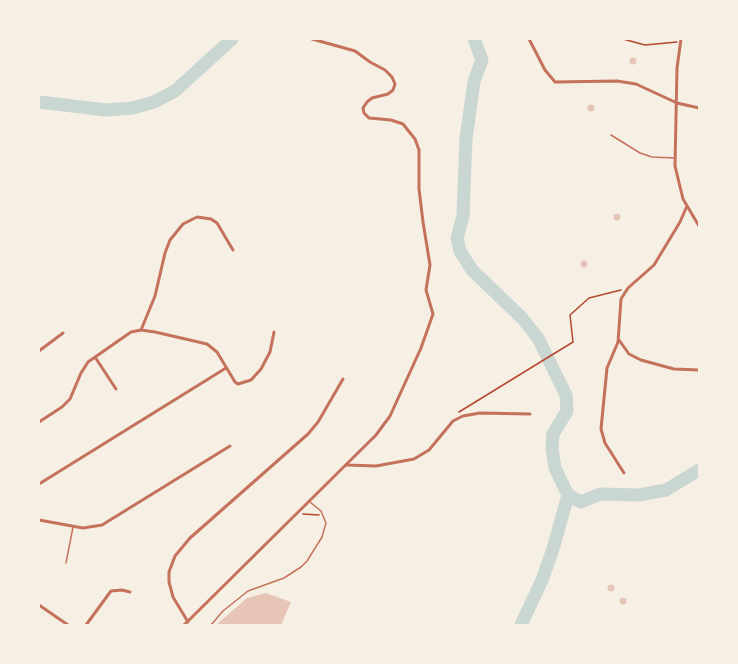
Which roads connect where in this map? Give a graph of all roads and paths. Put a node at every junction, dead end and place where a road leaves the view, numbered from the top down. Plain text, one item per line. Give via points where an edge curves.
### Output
1 (312, 39) edge
2 (529, 39) edge
3 (623, 39) edge
4 (681, 40) edge
5 (676, 103) junction
6 (699, 108) edge
7 (611, 135) dead end
8 (675, 158) junction
9 (686, 206) junction
10 (699, 226) edge
11 (233, 250) dead end
12 (628, 288) junction
13 (141, 330) junction
14 (274, 332) dead end
15 (63, 333) dead end
16 (618, 339) junction
17 (39, 351) edge
18 (95, 357) junction
19 (226, 368) junction
20 (699, 370) edge
21 (343, 379) dead end
22 (116, 389) dead end
23 (466, 407) dead end
24 (530, 414) dead end
25 (39, 422) edge
26 (230, 446) dead end
27 (347, 465) junction
28 (624, 473) dead end
29 (39, 484) edge
30 (310, 502) junction
31 (325, 516) junction
32 (294, 517) junction
33 (39, 520) edge
34 (73, 527) junction
35 (66, 563) dead end
36 (130, 592) dead end
37 (39, 605) edge
38 (188, 622) junction
39 (68, 625) edge
40 (86, 625) edge
41 (184, 625) edge
42 (211, 625) edge

1 - 27 street via 355,51 392,77 395,84 393,90 372,98 363,108 364,113 369,118 392,120 403,124 415,139 419,150 419,189 430,265 426,290 433,314 421,348 390,416 376,435
2 - 5 street via 554,82 617,81 636,84
3 - 4 path via 645,44
4 - 5 street
5 - 6 street
5 - 8 street
7 - 8 lane via 640,153
8 - 9 street via 676,178
9 - 10 street
9 - 12 street via 680,222 654,265
11 - 13 street via 217,223 211,219 197,217 183,224 170,240 155,296
12 - 16 street via 623,294 619,308
12 - 23 path via 589,298 570,315 574,342
13 - 18 street via 126,335
13 - 19 street via 207,344 215,349
14 - 19 street via 270,352 258,373 245,383 236,383
15 - 17 street
16 - 20 street via 629,354 641,360 674,369
16 - 28 street via 607,368 600,428 605,443
18 - 22 street
18 - 25 street via 84,367 73,394 66,403
19 - 29 street
21 - 38 street via 308,434 190,538 175,556 169,572 169,582 173,597
24 - 27 street via 480,413 463,416 453,421 429,450 414,459 376,466
26 - 34 street via 109,521 89,528
27 - 30 street
30 - 31 lane
30 - 32 street
31 - 32 path via 311,514
31 - 42 lane via 322,537 302,567 284,578 248,591
32 - 38 street
33 - 34 street
34 - 35 lane
36 - 40 street via 111,591
37 - 39 street
38 - 41 street

